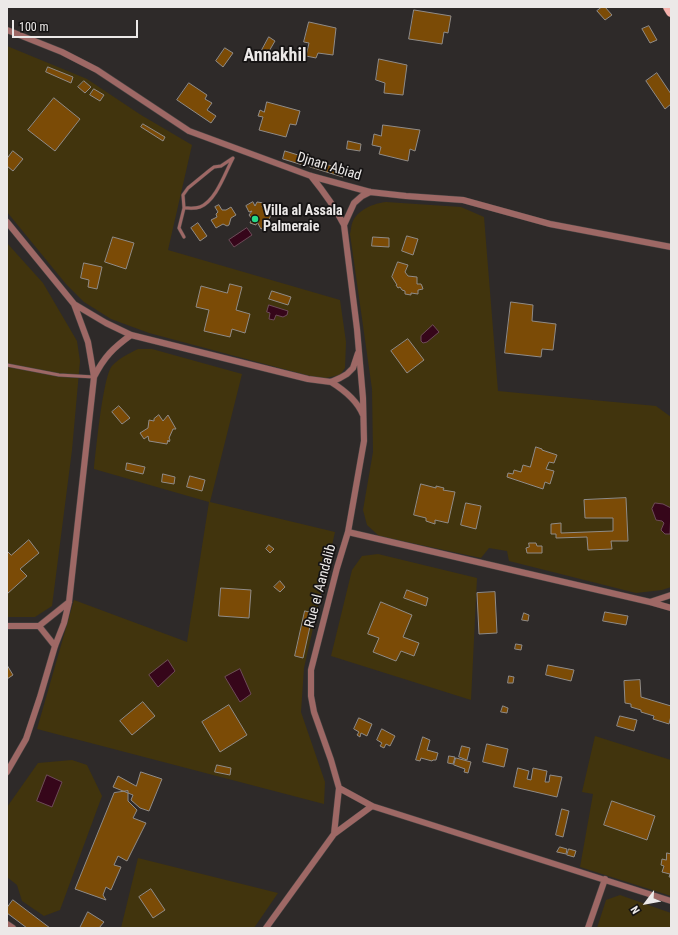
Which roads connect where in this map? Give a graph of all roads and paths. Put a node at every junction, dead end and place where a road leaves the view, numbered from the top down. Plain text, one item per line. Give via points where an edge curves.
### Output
1 (668, 7) edge
2 (671, 12) edge
3 (7, 30) edge
4 (235, 148) junction
5 (233, 158) junction
6 (311, 176) junction
7 (370, 192) junction
8 (184, 208) junction
9 (7, 222) edge
10 (344, 225) junction
11 (184, 237) dead end
12 (671, 247) edge
13 (74, 304) junction
14 (131, 335) junction
15 (359, 349) junction
16 (7, 365) edge
17 (94, 377) junction
18 (331, 382) junction
19 (364, 419) junction
20 (348, 532) junction
21 (671, 595) edge
22 (69, 602) junction
23 (650, 602) junction
24 (671, 608) edge
25 (7, 626) edge
26 (39, 626) junction
27 (55, 646) junction
28 (7, 772) edge
29 (338, 788) junction
30 (372, 806) junction
31 (334, 834) junction
32 (605, 879) junction
33 (671, 901) edge
34 (7, 924) edge
35 (13, 928) edge
36 (266, 928) edge
37 (588, 928) edge

1 - 2 main road
3 - 4 street, Djnan Abiad via 69,55 97,70 190,131
4 - 5 lane
4 - 6 street, Djnan Abiad
5 - 8 lane via 221,166 214,167 188,188 183,195
5 - 8 lane via 212,199 198,208
6 - 7 street, Djnan Abiad
6 - 10 street, Rue el Aandalib via 325,192
7 - 10 street via 354,203
7 - 12 street, Djnan Abiad via 462,200 550,224
8 - 11 lane via 179,228
9 - 13 street
10 - 15 street, Rue el Aandalib
13 - 14 street
13 - 17 street via 88,342
14 - 17 street via 102,361
14 - 18 street via 308,379
15 - 18 street via 353,368
15 - 19 street, Rue el Aandalib
16 - 17 lane via 59,375
17 - 22 street
18 - 19 street via 353,400
19 - 20 street, Rue el Aandalib via 364,441
20 - 23 street
20 - 29 street, Rue el Aandalib via 336,568 311,670 314,712
21 - 23 street
22 - 26 street
22 - 27 street
23 - 24 street
25 - 26 street
26 - 27 street
27 - 28 street via 26,739
29 - 30 street
29 - 31 street, Rue el Aandalib
30 - 31 street
30 - 32 street
31 - 36 street
32 - 33 street
32 - 37 street
34 - 35 street

